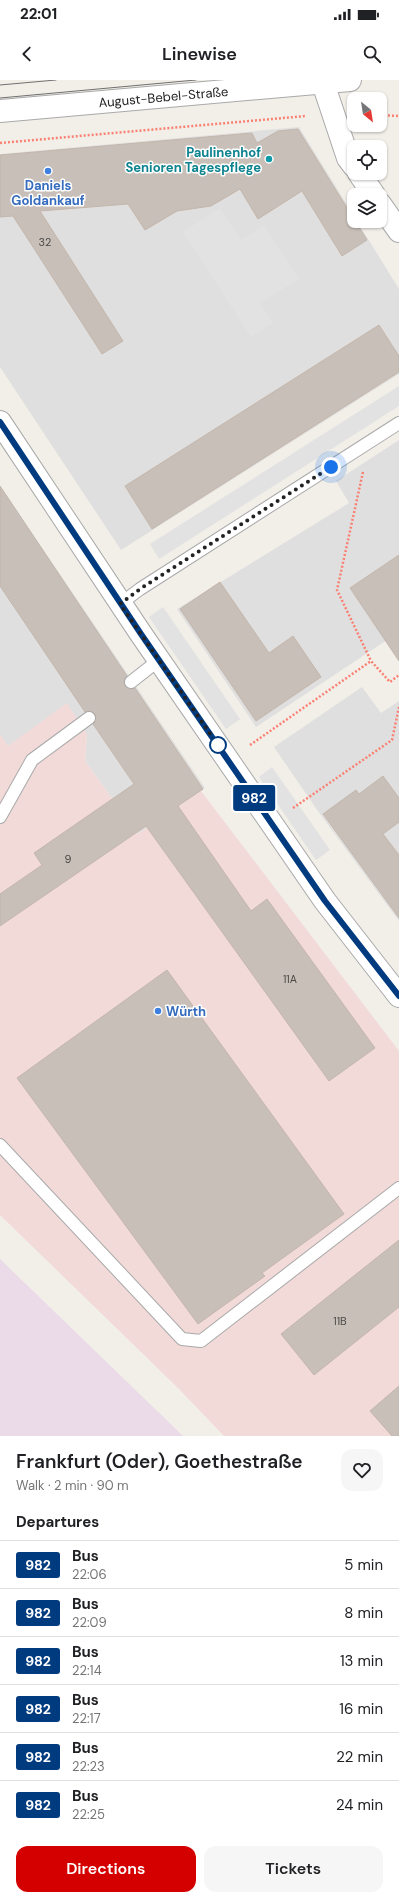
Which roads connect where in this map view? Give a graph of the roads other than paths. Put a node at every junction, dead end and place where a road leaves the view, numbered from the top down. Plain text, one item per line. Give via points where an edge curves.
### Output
1 (350, 80) edge
2 (322, 82) edge
3 (0, 111) edge
4 (347, 155) edge
5 (387, 214) edge
6 (399, 231) edge
7 (0, 422) edge
8 (399, 423) edge
9 (120, 604) junction
10 (159, 660) junction
11 (131, 682) dead end
12 (89, 718) dead end
13 (0, 816) edge
14 (399, 996) edge
15 (0, 1145) edge
16 (399, 1188) edge

1 - 2 street, August-Bebel-Straße
2 - 3 street, August-Bebel-Straße
2 - 4 street
5 - 6 street
7 - 9 street
8 - 9 lane
9 - 10 street
10 - 11 lane
10 - 14 street via 325,901
12 - 13 lane via 32,760
15 - 16 lane via 182,1339 202,1341

